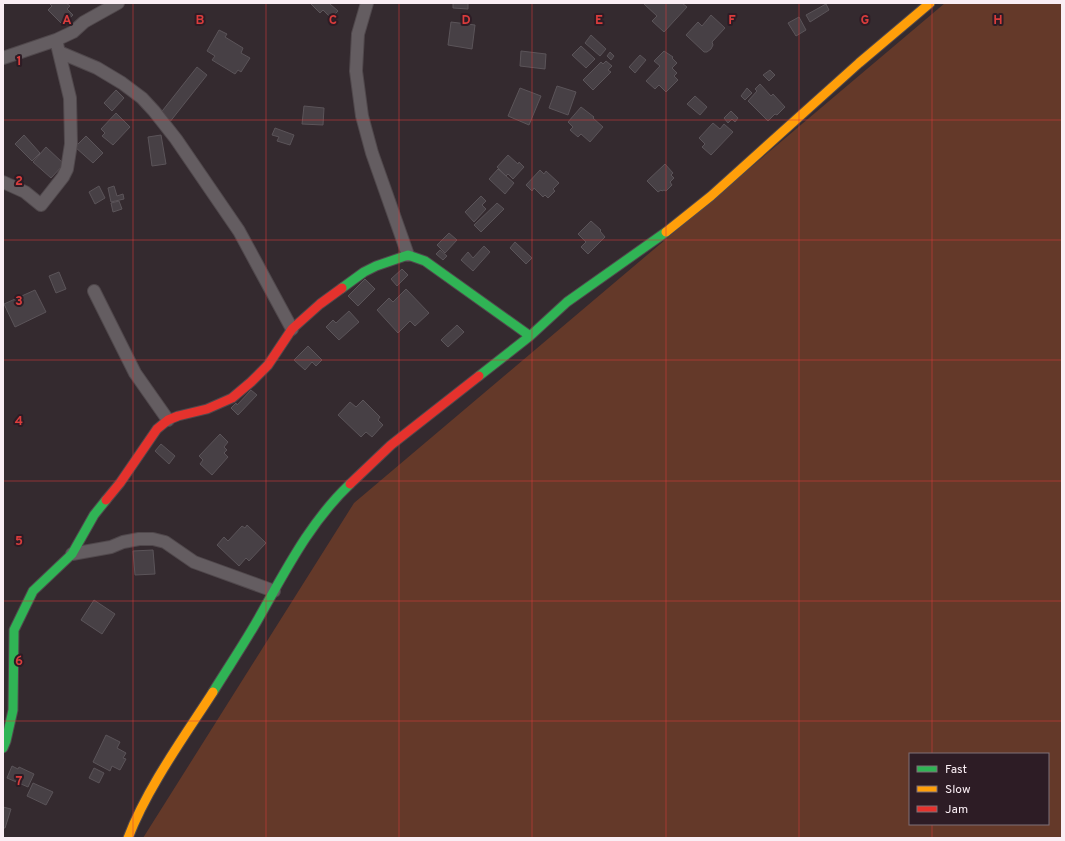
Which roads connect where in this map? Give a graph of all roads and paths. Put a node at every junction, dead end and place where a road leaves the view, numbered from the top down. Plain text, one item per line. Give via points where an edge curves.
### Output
1 (118, 3) edge
2 (367, 3) edge
3 (930, 3) edge
4 (56, 40) junction
5 (59, 52) junction
6 (3, 58) edge
7 (3, 182) edge
8 (408, 256) junction
9 (94, 291) dead end
10 (292, 329) junction
11 (530, 336) junction
12 (168, 420) junction
13 (72, 554) junction
14 (274, 592) junction
15 (8, 686) edge
16 (3, 748) edge
17 (128, 838) edge

1 - 4 street
2 - 8 street via 358,34 356,63 362,116 372,153
3 - 11 street via 711,196 668,231 567,302
4 - 5 street
4 - 6 street
5 - 7 street via 70,98 71,144 67,169 41,205 25,192
5 - 10 street via 97,68 142,98 154,111 239,231
8 - 10 street via 364,272 320,304
8 - 11 street via 425,261
9 - 12 street via 135,373
10 - 12 street via 268,365 232,398 207,409
11 - 14 street via 391,445 360,473 316,523 299,547
12 - 13 street via 157,430 94,515
13 - 14 street via 139,539 153,539 165,542 194,562
13 - 15 street via 33,590 14,630
14 - 17 street via 156,782
15 - 16 street via 13,710

